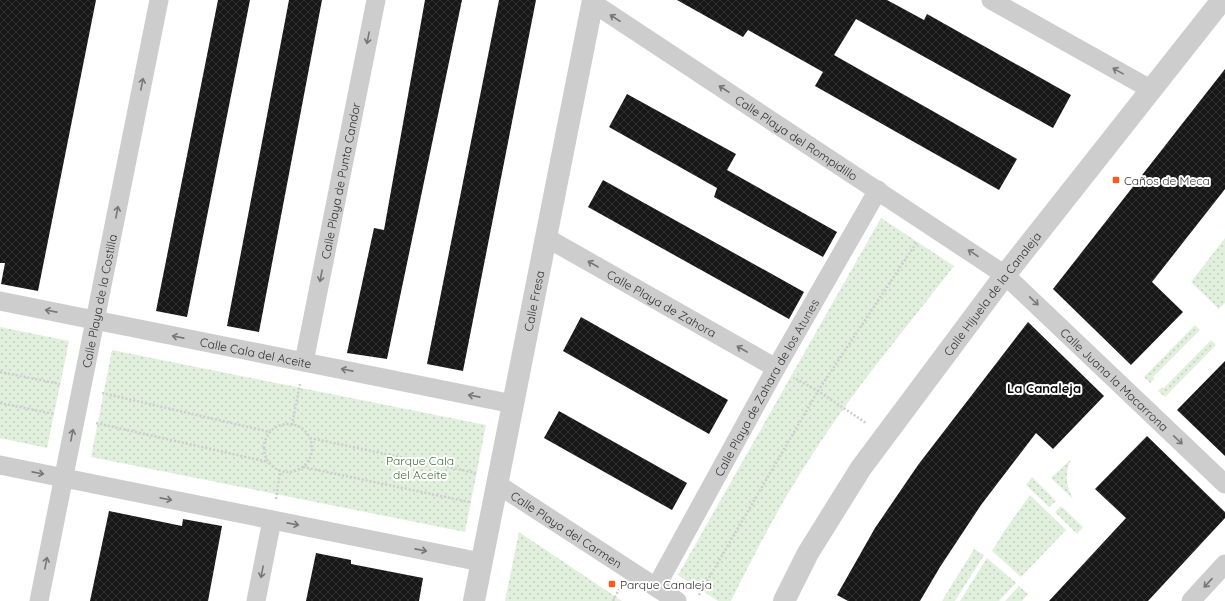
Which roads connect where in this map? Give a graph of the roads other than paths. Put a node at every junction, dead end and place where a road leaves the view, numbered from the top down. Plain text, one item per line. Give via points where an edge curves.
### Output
1 (159, 0) edge
2 (376, 0) edge
3 (992, 0) edge
4 (1222, 0) edge
5 (591, 1) edge
6 (1152, 90) junction
7 (878, 190) junction
8 (547, 238) junction
9 (1005, 275) junction
10 (0, 301) edge
11 (95, 320) junction
12 (304, 362) junction
13 (776, 368) junction
14 (512, 404) junction
15 (0, 465) edge
16 (63, 478) junction
17 (498, 480) junction
18 (1225, 484) edge
19 (272, 520) junction
20 (481, 562) junction
21 (1225, 564) edge
22 (656, 587) junction
23 (39, 601) edge
24 (256, 601) edge
25 (474, 601) edge
26 (677, 601) edge
27 (784, 601) edge
28 (1191, 601) edge

11 -> 1 street, Calle Playa de la Costilla
2 -> 12 street, Calle Playa de Punta Candor
6 -> 3 street
4 - 6 street, Calle Hijuela de la Canaleja
7 -> 5 street, Calle Playa del Rompidillo
5 - 8 street, Calle Fresa
6 - 9 street, Calle Hijuela de la Canaleja
9 -> 7 street, Calle Playa del Rompidillo
7 - 13 street, Calle Playa de Zahara de los Atunes
13 -> 8 street, Calle Playa de Zahora
8 - 14 street, Calle Fresa
9 -> 18 street, Calle Juana la Macarrona
9 - 27 street, Calle Hijuela de la Canaleja via 860,468 808,553
11 -> 10 street, Calle Cala del Aceite
12 -> 11 street, Calle Cala del Aceite
16 -> 11 street, Calle Playa de la Costilla
14 -> 12 street, Calle Cala del Aceite
13 - 22 street, Calle Playa de Zahara de los Atunes
14 - 17 street, Calle Fresa
15 -> 16 street
16 -> 19 street
23 -> 16 street, Calle Playa de la Costilla
17 - 20 street, Calle Fresa
17 - 22 street, Calle Playa del Carmen
19 -> 20 street
19 -> 24 street
20 - 25 street, Calle Fresa
21 -> 28 street
22 - 26 street, Calle Playa del Carmen

